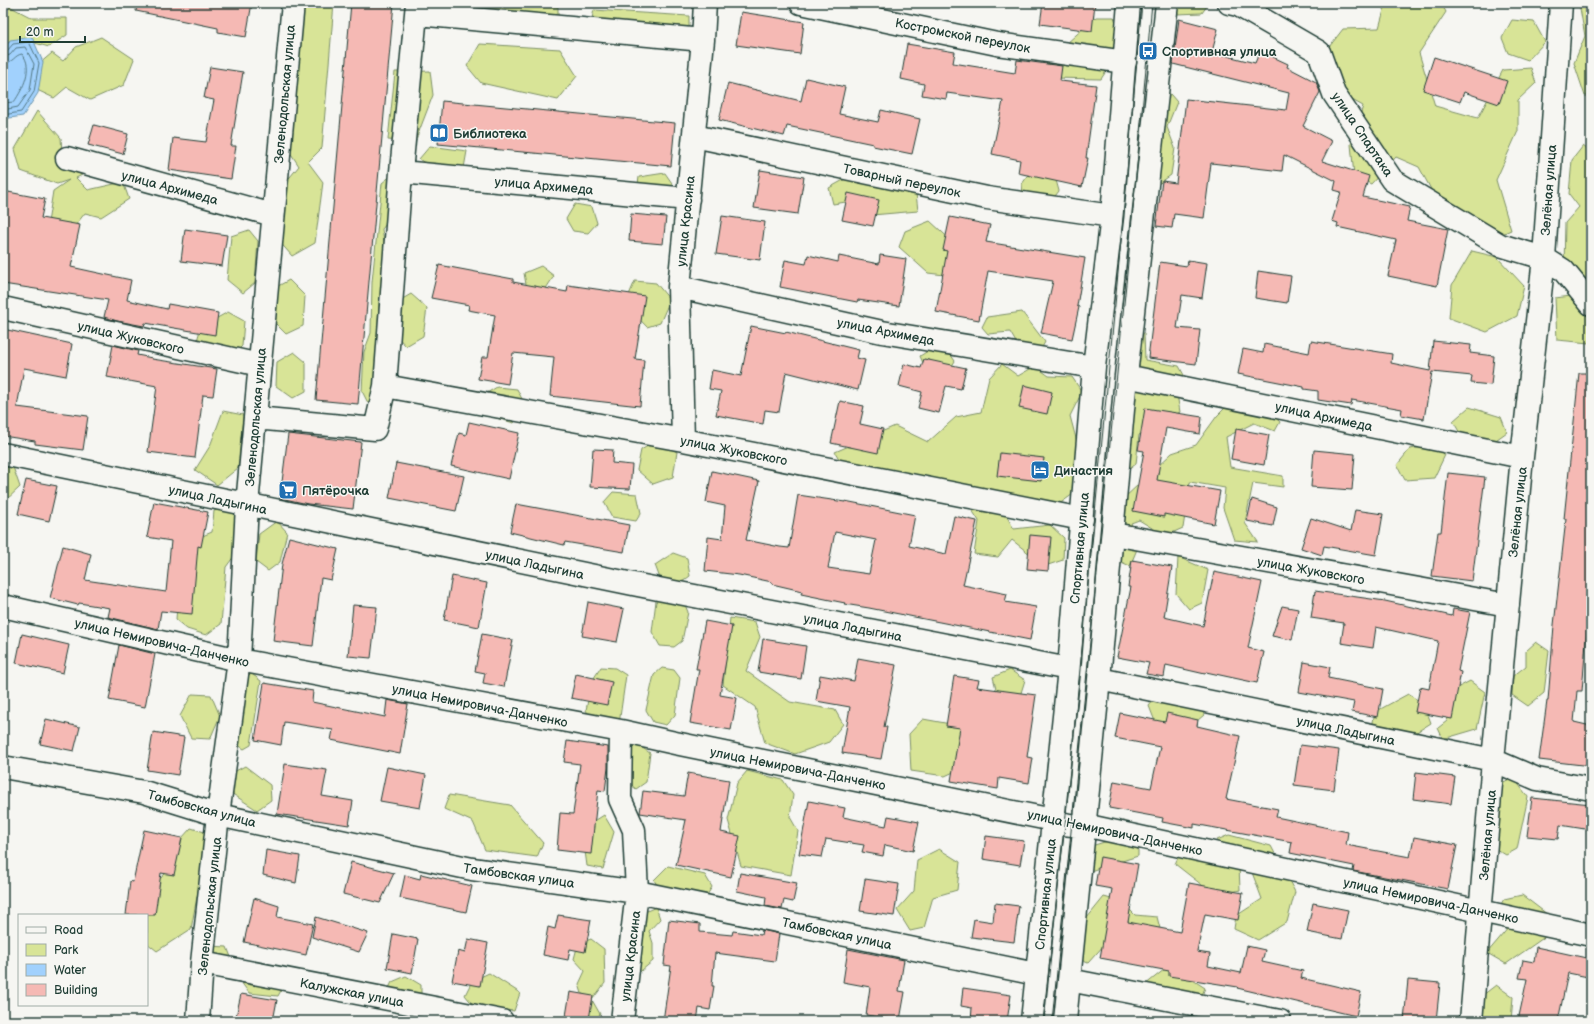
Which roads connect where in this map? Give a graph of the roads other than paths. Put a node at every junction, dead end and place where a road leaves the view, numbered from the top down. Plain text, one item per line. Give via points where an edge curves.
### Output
1 (293, 3) edge
2 (705, 3) edge
3 (801, 3) edge
4 (1129, 3) edge
5 (1167, 3) edge
6 (1229, 3) edge
7 (1561, 3) edge
8 (417, 8) edge
9 (703, 40) junction
10 (1125, 62) junction
11 (694, 136) junction
12 (67, 158) dead end
13 (401, 172) junction
14 (688, 199) junction
15 (273, 215) junction
16 (1112, 216) junction
17 (1544, 258) junction
18 (679, 287) junction
19 (1591, 304) edge
20 (3, 308) edge
21 (260, 365) junction
22 (1094, 367) junction
23 (1126, 376) junction
24 (385, 386) junction
25 (255, 418) junction
26 (683, 440) junction
27 (3, 454) edge
28 (1522, 457) junction
29 (247, 505) junction
30 (1082, 519) junction
31 (1113, 534) junction
32 (1508, 605) junction
33 (3, 606) edge
34 (239, 660) junction
35 (1068, 669) junction
36 (1099, 680) junction
37 (621, 731) junction
38 (1493, 760) junction
39 (3, 768) edge
40 (1591, 789) edge
41 (218, 815) junction
42 (1053, 820) junction
43 (1084, 825) junction
44 (637, 892) junction
45 (1480, 911) junction
46 (1591, 935) edge
47 (202, 963) junction
48 (1036, 974) junction
49 (1069, 980) junction
50 (198, 1021) edge
51 (502, 1021) edge
52 (622, 1021) edge
53 (1032, 1021) edge
54 (1065, 1021) edge
55 (1280, 1021) edge
56 (1471, 1021) edge

1 - 15 street, Зеленодольская улица
2 - 9 street, улица Красина
3 - 10 street, Костромской переулок via 997,44
4 - 10 street, Спортивная улица
5 - 23 street
6 - 17 street, улица Спартака via 1238,5 1319,52 1334,94 1392,180 1500,245
7 - 17 street, Зелёная улица
8 - 9 street
8 - 13 street
9 - 11 street, улица Красина
10 - 16 street, Спортивная улица
11 - 14 street, улица Красина
11 - 16 street, Товарный переулок via 987,198
12 - 15 street, улица Архимеда
13 - 14 street, улица Архимеда
13 - 24 street
14 - 18 street, улица Красина
15 - 21 street, Зеленодольская улица
16 - 22 street, Спортивная улица
17 - 19 street, улица Спартака via 1563,270
17 - 28 street, Зелёная улица
18 - 22 street, улица Архимеда via 882,332
18 - 26 street, улица Красина
20 - 21 street, улица Жуковского
21 - 25 street, Зеленодольская улица
22 - 30 street, Спортивная улица
23 - 28 street, улица Архимеда
23 - 31 street
24 - 25 street via 375,429
24 - 26 street, улица Жуковского
25 - 29 street, Зеленодольская улица
26 - 30 street, улица Жуковского
27 - 29 street, улица Ладыгина
28 - 32 street, Зелёная улица
29 - 34 street, Зеленодольская улица
29 - 35 street, улица Ладыгина
30 - 35 street, Спортивная улица
31 - 32 street, улица Жуковского
31 - 36 street
32 - 38 street, Зелёная улица
33 - 34 street, улица Немировича-Данченко
34 - 37 street, улица Немировича-Данченко
34 - 41 street, Зеленодольская улица
35 - 42 street, Спортивная улица
36 - 38 street, улица Ладыгина
36 - 43 street
37 - 42 street, улица Немировича-Данченко
37 - 44 street, улица Красина via 620,799 634,830
38 - 40 street, улица Ладыгина via 1537,779
38 - 45 street, Зелёная улица
39 - 41 street, Тамбовская улица via 144,792
41 - 44 street, Тамбовская улица via 472,868
41 - 47 street, Зеленодольская улица
42 - 43 street, улица Немировича-Данченко via 1072,826
42 - 48 street, Спортивная улица
43 - 45 street, улица Немировича-Данченко
43 - 49 street
44 - 48 street, Тамбовская улица
44 - 52 street, улица Красина
45 - 46 street, улица Немировича-Данченко
45 - 56 street, Зелёная улица
47 - 50 street, Зеленодольская улица
47 - 51 street, Калужская улица
48 - 53 street, Спортивная улица
49 - 54 street
49 - 55 street

